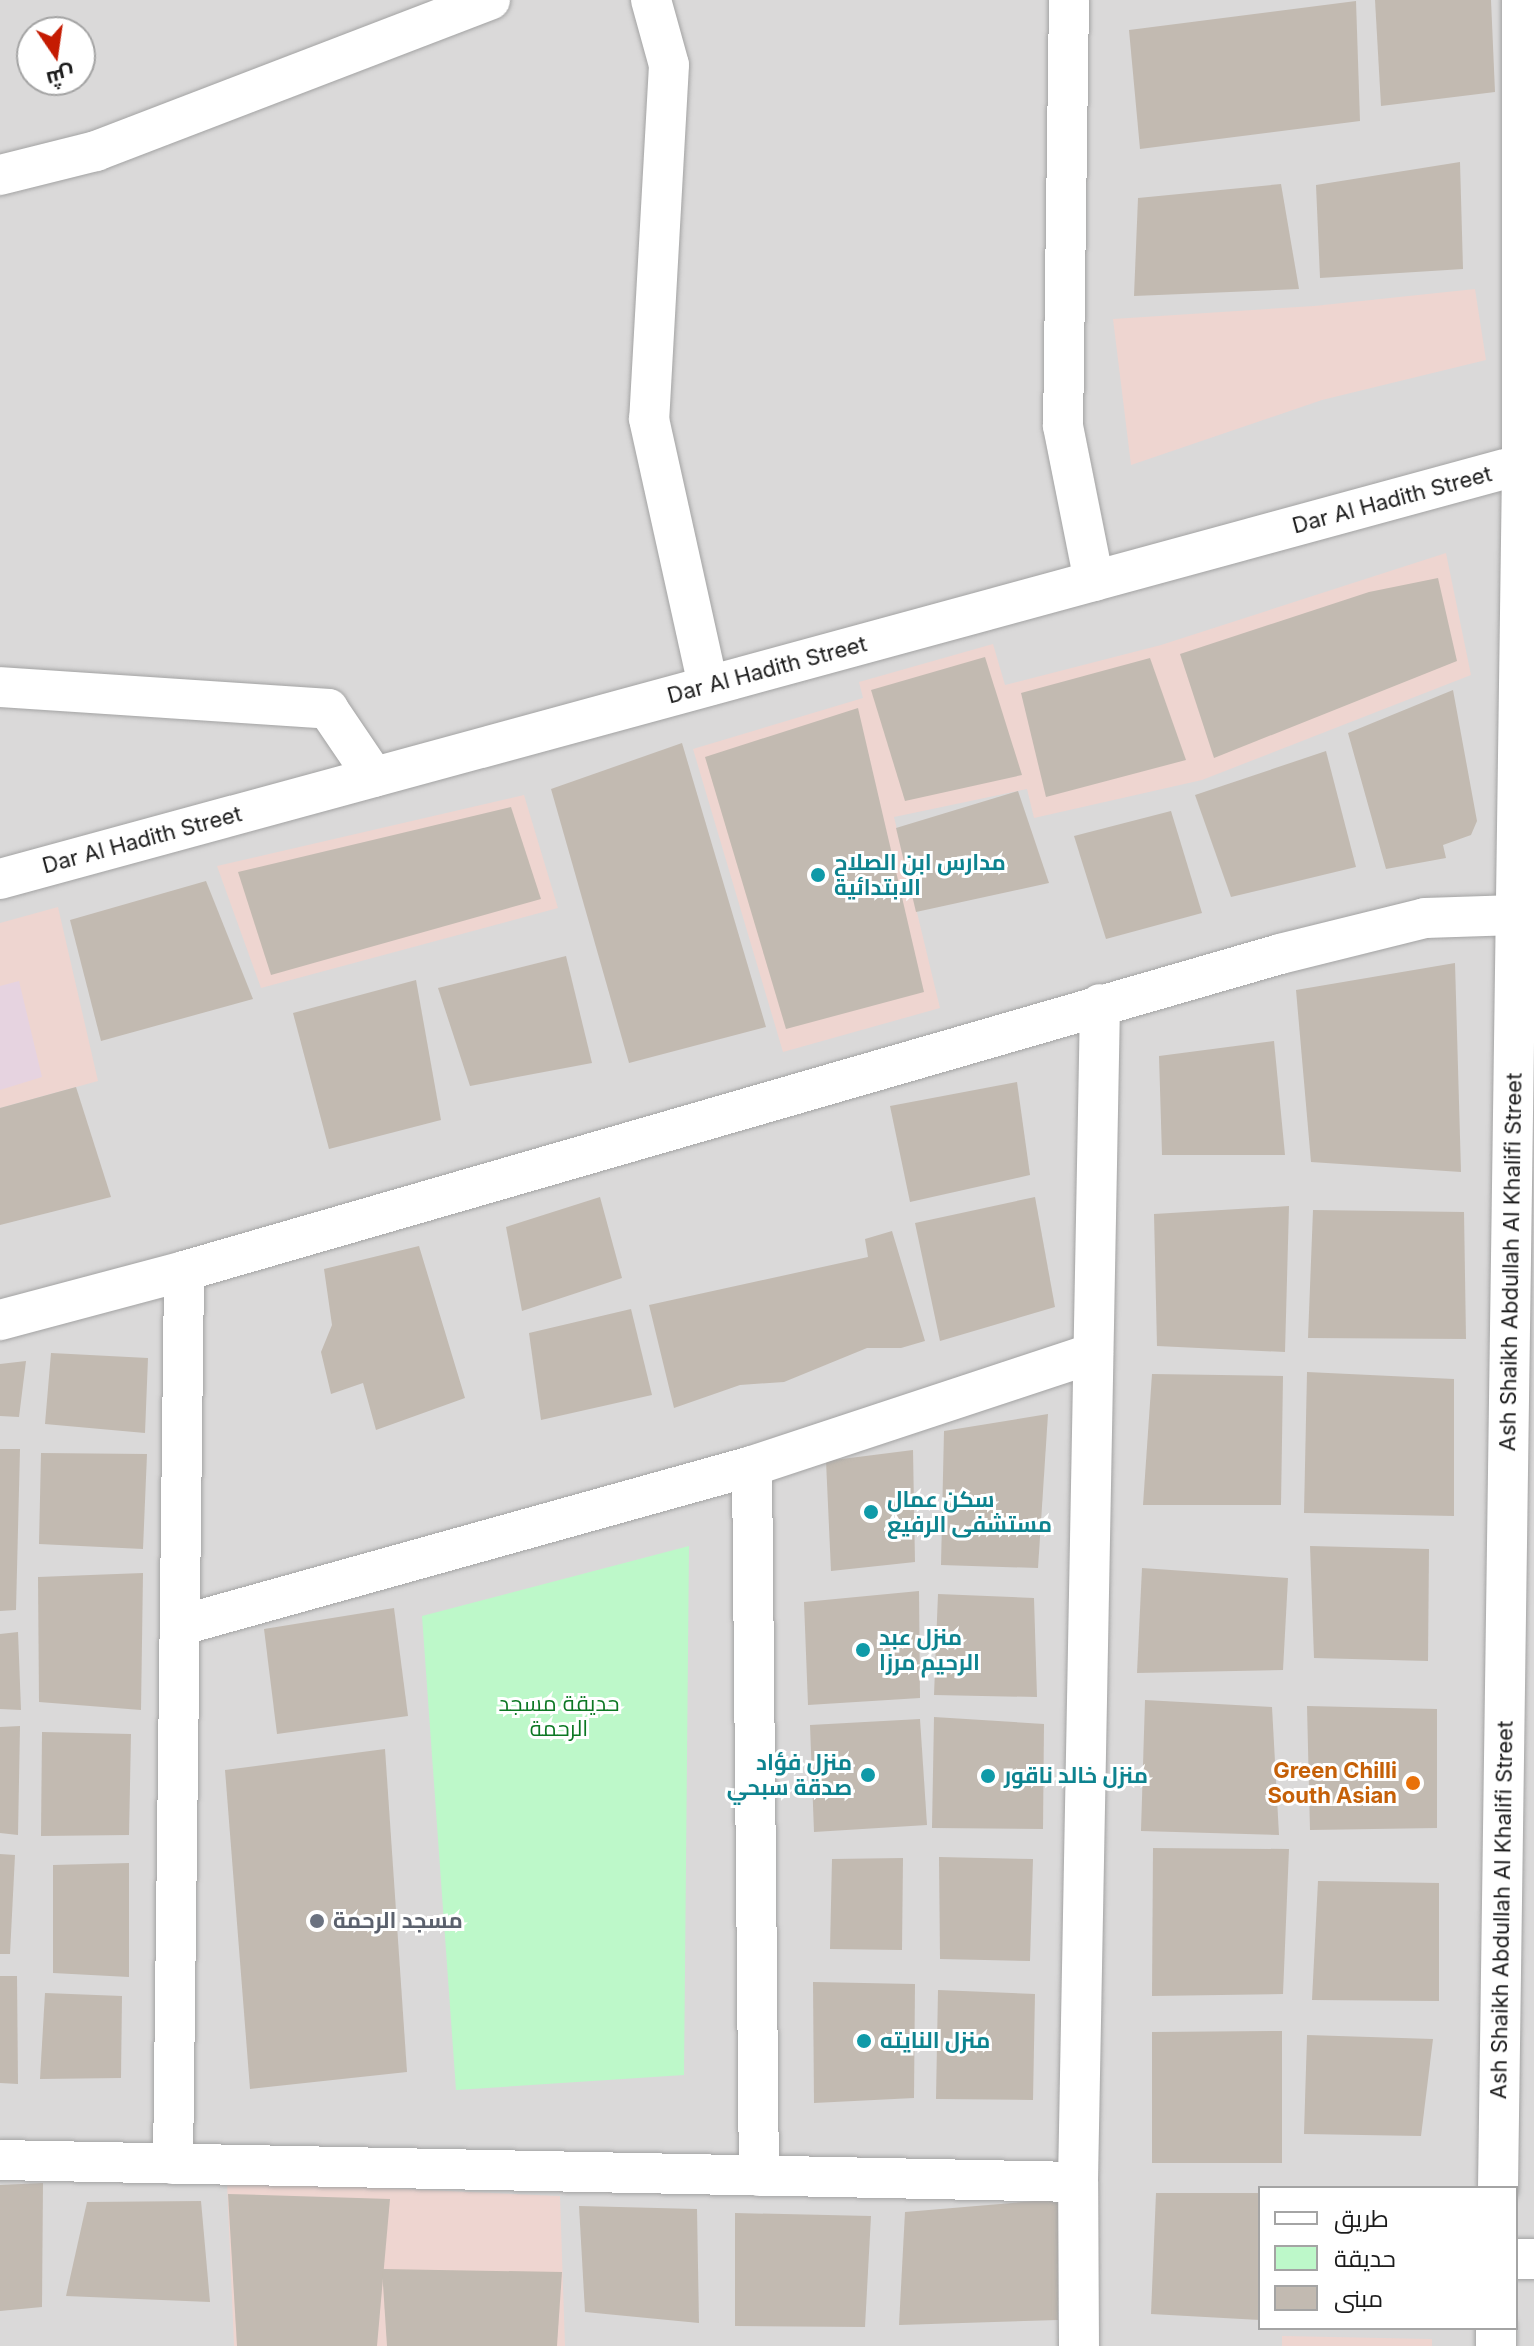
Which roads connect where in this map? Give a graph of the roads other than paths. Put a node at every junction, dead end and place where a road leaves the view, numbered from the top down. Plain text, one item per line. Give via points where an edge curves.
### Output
1 (490, 0) edge
2 (651, 0) edge
3 (1069, 0) edge
4 (1522, 0) edge
5 (0, 175) edge
6 (1528, 463) edge
7 (1094, 581) junction
8 (708, 686) junction
9 (0, 687) edge
10 (374, 777) junction
11 (0, 879) edge
12 (1516, 915) junction
13 (1100, 1004) junction
14 (184, 1271) junction
15 (0, 1320) edge
16 (1093, 1353) junction
17 (752, 1466) junction
18 (1520, 1580) edge
19 (182, 1625) junction
20 (0, 2160) edge
21 (173, 2164) junction
22 (759, 2176) junction
23 (1078, 2182) junction
24 (1498, 2186) edge
25 (1079, 2346) edge

1 - 5 street via 96,151
2 - 8 street via 669,65 649,419
3 - 7 street via 1063,426
4 - 6 street, Ash Shaikh Abdullah Al Khalifi Street
6 - 7 street, Dar Al Hadith Street
6 - 12 street, Ash Shaikh Abdullah Al Khalifi Street
7 - 8 street, Dar Al Hadith Street
8 - 10 street, Dar Al Hadith Street
9 - 10 street via 328,709
10 - 11 street, Dar Al Hadith Street
12 - 13 street via 1425,918
12 - 18 street, Ash Shaikh Abdullah Al Khalifi Street
13 - 14 street
13 - 16 street
14 - 15 street
14 - 19 street
16 - 17 street
16 - 23 street
17 - 19 street
17 - 22 street
18 - 24 street, Ash Shaikh Abdullah Al Khalifi Street
19 - 21 street
20 - 21 street
21 - 22 street
22 - 23 street
23 - 25 street

